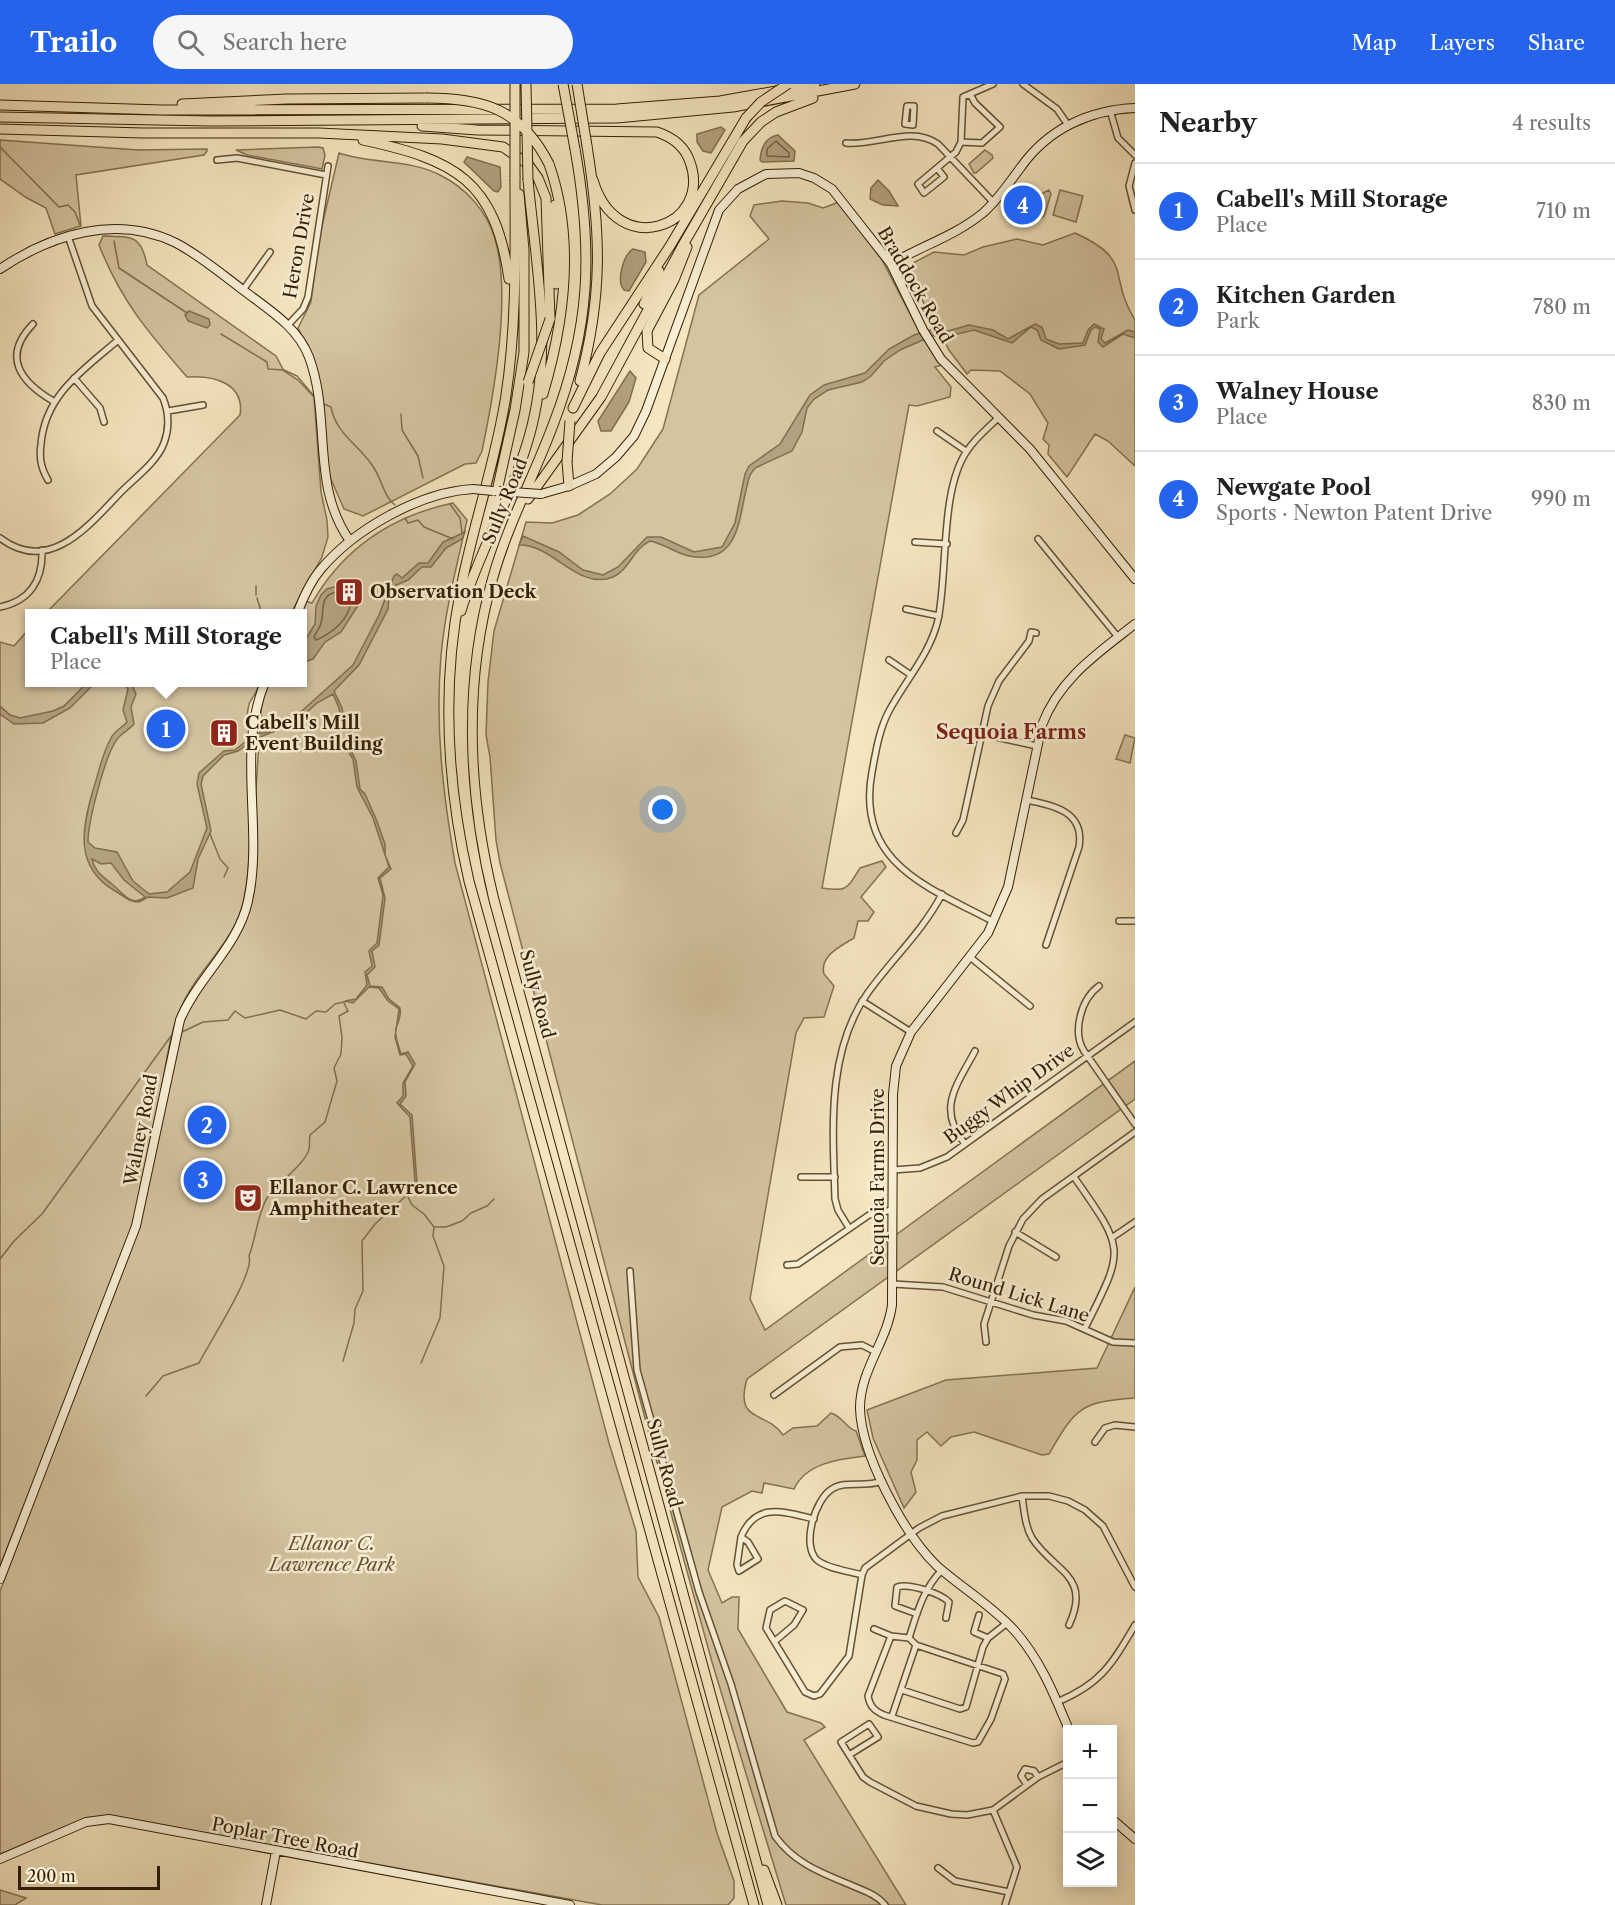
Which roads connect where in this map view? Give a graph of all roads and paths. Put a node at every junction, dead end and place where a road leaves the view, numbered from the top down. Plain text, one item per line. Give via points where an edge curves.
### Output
1 (515, 84) edge
2 (526, 84) edge
3 (563, 84) edge
4 (577, 84) edge
5 (788, 84) edge
6 (815, 84) edge
7 (856, 84) edge
8 (993, 84) edge
9 (1023, 84) edge
10 (970, 94) junction
11 (0, 105) edge
12 (93, 108) junction
13 (1135, 108) edge
14 (384, 110) junction
15 (1110, 110) junction
16 (0, 117) edge
17 (45, 118) junction
18 (375, 120) junction
19 (914, 125) dead end
20 (1068, 125) junction
21 (0, 129) edge
22 (310, 133) junction
23 (913, 135) junction
24 (962, 142) junction
25 (846, 143) dead end
26 (1135, 155) edge
27 (951, 157) junction
28 (217, 160) dead end
29 (1135, 163) edge
30 (549, 164) junction
31 (328, 166) dead end
32 (937, 168) junction
33 (326, 175) junction
34 (515, 177) junction
35 (593, 180) junction
36 (994, 203) junction
37 (1135, 210) edge
38 (532, 218) junction
39 (695, 226) junction
40 (68, 236) junction
41 (670, 246) junction
42 (270, 252) dead end
43 (891, 264) junction
44 (0, 269) edge
45 (243, 290) junction
46 (553, 295) junction
47 (33, 324) dead end
48 (288, 325) junction
49 (512, 332) junction
50 (525, 332) junction
51 (117, 341) junction
52 (665, 359) junction
53 (74, 378) junction
54 (611, 378) junction
55 (53, 401) junction
56 (203, 405) dead end
57 (573, 408) junction
58 (168, 411) junction
59 (998, 418) junction
60 (104, 422) dead end
61 (937, 431) dead end
62 (528, 439) junction
63 (508, 446) junction
64 (966, 451) junction
65 (48, 480) dead end
66 (569, 486) junction
67 (496, 491) junction
68 (507, 534) junction
69 (0, 538) edge
70 (1038, 539) dead end
71 (350, 541) junction
72 (915, 542) dead end
73 (947, 544) junction
74 (42, 550) junction
75 (1135, 579) edge
76 (0, 607) edge
77 (300, 609) edge
78 (906, 609) dead end
79 (939, 616) junction
80 (1135, 624) edge
81 (1034, 633) dead end
82 (1118, 637) junction
83 (890, 660) dead end
84 (450, 663) junction
85 (911, 675) junction
86 (263, 687) edge
87 (982, 734) junction
88 (1037, 746) junction
89 (1026, 800) junction
90 (956, 833) dead end
91 (942, 894) junction
92 (1119, 921) dead end
93 (1135, 921) edge
94 (994, 922) junction
95 (1046, 945) dead end
96 (970, 957) junction
97 (1099, 986) dead end
98 (862, 1001) junction
99 (1030, 1006) dead end
100 (1135, 1022) edge
101 (911, 1032) junction
102 (975, 1051) dead end
103 (1087, 1056) junction
104 (1135, 1124) edge
105 (1135, 1132) edge
106 (965, 1144) junction
107 (893, 1170) junction
108 (801, 1177) dead end
109 (835, 1177) junction
110 (1074, 1177) junction
111 (892, 1210) junction
112 (1135, 1222) edge
113 (849, 1228) junction
114 (1015, 1232) junction
115 (1113, 1237) junction
116 (1056, 1257) dead end
117 (787, 1264) dead end
118 (630, 1271) dead end
119 (893, 1284) junction
120 (991, 1302) junction
121 (1085, 1328) junction
122 (986, 1342) dead end
123 (1135, 1343) edge
124 (876, 1352) junction
125 (774, 1395) dead end
126 (1135, 1427) edge
127 (1095, 1442) dead end
128 (882, 1480) junction
129 (1022, 1496) junction
130 (814, 1519) junction
131 (910, 1534) junction
132 (741, 1537) junction
133 (942, 1570) junction
134 (862, 1575) junction
135 (0, 1580) edge
136 (1135, 1587) edge
137 (925, 1590) junction
138 (917, 1614) junction
139 (979, 1615) dead end
140 (946, 1618) dead end
141 (1007, 1623) junction
142 (1069, 1624) dead end
143 (1135, 1625) edge
144 (874, 1629) dead end
145 (891, 1636) junction
146 (909, 1638) junction
147 (988, 1638) junction
148 (775, 1641) junction
149 (916, 1645) junction
150 (979, 1664) junction
151 (902, 1690) junction
152 (1057, 1702) junction
153 (892, 1716) junction
154 (1067, 1725) edge
155 (849, 1755) junction
156 (1063, 1764) edge
157 (1038, 1777) junction
158 (735, 1780) junction
159 (1027, 1785) junction
160 (993, 1810) junction
161 (730, 1817) junction
162 (1117, 1823) edge
163 (1135, 1839) edge
164 (276, 1851) junction
165 (0, 1859) edge
166 (938, 1868) dead end
167 (1009, 1892) junction
168 (266, 1905) edge
169 (570, 1905) edge
170 (748, 1905) edge
171 (754, 1905) edge
172 (768, 1905) edge
173 (777, 1905) edge
174 (885, 1905) edge
175 (1005, 1905) edge

1 - 34 highway, Sully Road, bridge
2 - 38 highway, bridge
3 - 68 highway, Sully Road, bridge via 587,239 584,311 561,405
4 - 35 highway, bridge
5 - 41 highway, bridge via 746,118
6 - 14 highway via 736,99 652,107
7 - 18 highway via 739,106 635,117
7 - 39 highway via 791,105 761,122 743,141
8 - 10 street
9 - 20 street via 1057,110
10 - 24 street via 961,102
10 - 24 street via 1000,127 982,143
11 - 12 highway
12 - 14 highway
12 - 30 highway, bridge via 287,99 469,99 496,109 530,135
13 - 15 main road
14 - 17 highway
15 - 20 main road
15 - 26 street via 1118,138
16 - 17 highway
17 - 18 highway
18 - 35 highway via 477,130 657,132 671,138 684,151 693,179 690,197 677,216 659,226 642,228 613,217 602,204
19 - 23 street
20 - 36 main road via 1035,150
21 - 22 highway
22 - 46 highway via 476,142 516,154 535,172 546,198
22 - 49 highway via 358,139 426,156 469,182 501,234 510,281
23 - 25 street via 876,143
23 - 27 street via 932,140
24 - 27 street
27 - 32 street
27 - 36 street
28 - 33 street via 237,158
29 - 37 street via 1129,186
30 - 46 highway via 555,204
30 - 62 highway via 562,216 564,287 553,358
31 - 33 street, Heron Drive
32 - 32 street via 918,184 924,193 944,177
33 - 48 street, Heron Drive via 308,297
34 - 49 highway, Sully Road
34 - 50 highway via 524,231
35 - 57 highway via 599,242 598,293
36 - 43 main road via 964,227
38 - 50 highway
38 - 62 highway via 542,291 543,340 539,389
39 - 52 highway via 674,280 647,332 648,348
39 - 54 highway
40 - 44 main road via 26,252
40 - 45 main road via 109,228 152,234 185,248
40 - 51 street via 87,297
41 - 54 highway
41 - 57 highway via 600,353
42 - 45 street
43 - 52 main road, Braddock Road via 846,204 824,182 792,172 758,177 732,193 715,218
43 - 59 main road, Braddock Road via 929,342
45 - 48 main road
46 - 63 highway, bridge via 550,319
47 - 55 street via 22,337 17,354 19,369 28,385
48 - 71 main road via 311,364 327,492 336,520
49 - 84 highway, Sully Road via 506,397 459,594
50 - 63 highway
51 - 53 street
51 - 58 street via 157,387
52 - 66 main road, Braddock Road via 643,420 628,444 596,474
53 - 55 street
53 - 60 street via 100,408
54 - 68 highway via 534,488
55 - 65 street via 40,447 41,467
56 - 58 street
57 - 66 highway, bridge via 567,462
58 - 74 street via 167,434 158,454 77,536
59 - 64 street
59 - 75 main road, Braddock Road via 1030,449
61 - 64 street
62 - 84 highway via 471,581
63 - 67 highway
64 - 73 street via 953,483
66 - 67 main road, Braddock Road, bridge via 541,494
67 - 71 main road, bridge via 473,489 427,497
68 - 158 highway, Sully Road via 483,618 474,685 474,778 484,855
69 - 74 street via 19,548
70 - 82 street
71 - 77 main road via 319,571
72 - 73 street
73 - 79 street
74 - 76 street via 42,570 34,588 19,600
78 - 79 street
79 - 85 street via 930,643
80 - 82 main road, Sequoia Farms Drive
81 - 87 street via 993,694
82 - 88 main road, Sequoia Farms Drive via 1076,671 1061,689 1046,715
83 - 85 street
84 - 161 highway, Sully Road via 450,773 469,881
85 - 91 street via 881,729 870,782 870,808 877,837 889,856 905,873
86 - 135 main road, Walney Road via 252,731 252,862 246,910 234,937 195,991 180,1020 136,1226
87 - 88 street
87 - 90 street via 963,820
88 - 89 main road, Sequoia Farms Drive
89 - 94 main road, Sequoia Farms Drive via 1008,887
89 - 95 street via 1065,811 1080,835
91 - 94 street
91 - 98 street
92 - 93 street
94 - 96 main road, Sequoia Farms Drive
96 - 99 street
96 - 101 main road, Sequoia Farms Drive
97 - 103 street via 1088,997 1078,1027 1078,1038
98 - 101 street
98 - 109 street via 838,1065
100 - 103 street, Buggy Whip Drive
101 - 107 main road, Sequoia Farms Drive via 894,1079
102 - 106 street via 950,1105 953,1125
103 - 104 street
103 - 106 street, Buggy Whip Drive
105 - 110 street
106 - 107 street, Buggy Whip Drive via 930,1165
107 - 111 main road, Sequoia Farms Drive
108 - 109 street
109 - 113 street via 836,1206
110 - 114 street via 1033,1207
110 - 115 street
111 - 113 street via 869,1215
111 - 119 main road, Sequoia Farms Drive
112 - 115 street
113 - 117 street via 798,1264
114 - 116 street
114 - 120 street
115 - 121 street via 1112,1272
118 - 174 street via 637,1370 699,1592 731,1684 775,1836 801,1863 874,1895
119 - 120 street, Round Lick Lane via 936,1286
119 - 124 main road, Sequoia Farms Drive via 890,1319
120 - 121 street, Round Lick Lane
120 - 122 street via 984,1327
121 - 123 street, Round Lick Lane via 1113,1342
124 - 125 street via 862,1345 840,1347
124 - 128 main road, Sequoia Farms Drive via 862,1387 861,1417
126 - 127 street via 1105,1428
128 - 130 street via 868,1486 847,1484 833,1488 823,1496
128 - 131 main road, Sequoia Farms Drive
129 - 131 street via 942,1516
129 - 136 street via 1058,1498 1092,1515 1112,1539
129 - 142 street via 1032,1537 1067,1572 1075,1588 1077,1604
130 - 132 street via 772,1511 745,1527
130 - 134 street via 810,1542 816,1559
131 - 133 main road, Sequoia Farms Drive
131 - 134 street via 876,1558
132 - 132 street via 758,1559 739,1571 737,1565
133 - 137 street
133 - 141 main road, Sequoia Farms Drive
134 - 148 street via 849,1656 819,1694 805,1692
137 - 138 street
137 - 138 street via 901,1586 894,1593 895,1606
137 - 140 street via 949,1602
138 - 146 street
139 - 147 street via 974,1632
141 - 147 street
141 - 152 main road, Sequoia Farms Drive via 1038,1663
143 - 152 street via 1101,1677 1079,1693
144 - 145 street
145 - 146 street
145 - 153 street via 868,1696 877,1712
146 - 149 street
147 - 150 street
148 - 148 street via 794,1625 803,1610 785,1600 767,1615 766,1628
149 - 150 street
149 - 151 street
150 - 151 street via 966,1707 960,1709
150 - 153 street via 997,1670 1005,1679 978,1742
151 - 153 street
152 - 154 main road, Sequoia Farms Drive
155 - 155 street via 878,1737 869,1724 841,1742
155 - 160 street via 863,1777 916,1806 959,1814
156 - 157 street
157 - 159 street
157 - 159 street via 1034,1771 1025,1769 1021,1776
158 - 172 highway, Sully Road
158 - 173 highway
159 - 160 street
160 - 167 street via 1017,1862
161 - 170 highway
161 - 171 highway, Sully Road
162 - 163 main road
164 - 165 main road, Poplar Tree Road via 109,1819 75,1826
164 - 168 main road
164 - 169 main road, Poplar Tree Road
166 - 167 street via 955,1881
167 - 175 street

